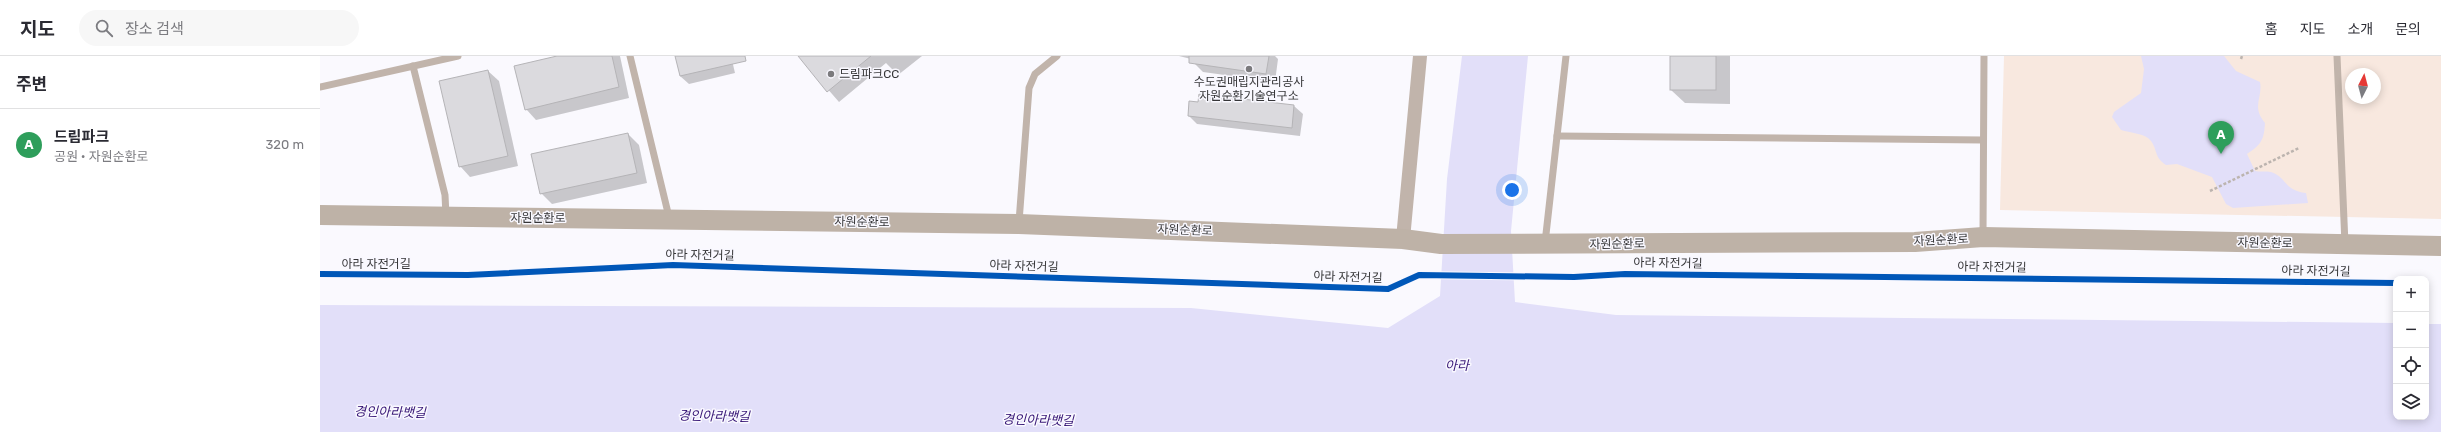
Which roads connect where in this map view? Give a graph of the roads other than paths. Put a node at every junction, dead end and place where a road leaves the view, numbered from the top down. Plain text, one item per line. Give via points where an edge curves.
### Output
1 (458, 56) edge
2 (630, 56) edge
3 (1057, 56) edge
4 (1420, 56) edge
5 (1566, 56) edge
6 (1984, 56) edge
7 (2337, 56) edge
8 (413, 66) junction
9 (320, 87) edge
10 (1557, 136) junction
11 (1983, 140) junction
12 (320, 215) edge
13 (446, 218) junction
14 (669, 219) junction
15 (1019, 224) junction
16 (1983, 237) junction
17 (1403, 239) junction
18 (2345, 244) junction
19 (1538, 245) junction
20 (2441, 246) edge

1 - 8 lane
2 - 14 lane
3 - 15 lane via 1035,74 1029,88
4 - 17 street
5 - 10 lane
6 - 11 lane
7 - 18 lane
8 - 9 lane
8 - 13 lane via 446,194
10 - 11 lane
10 - 19 lane
11 - 16 lane
12 - 13 main road, 자원순환로
13 - 14 main road, 자원순환로
14 - 15 main road, 자원순환로
15 - 17 main road, 자원순환로
16 - 18 main road, 자원순환로
16 - 19 main road, 자원순환로 via 1915,242
17 - 19 main road, 자원순환로 via 1441,244
18 - 20 main road, 자원순환로

